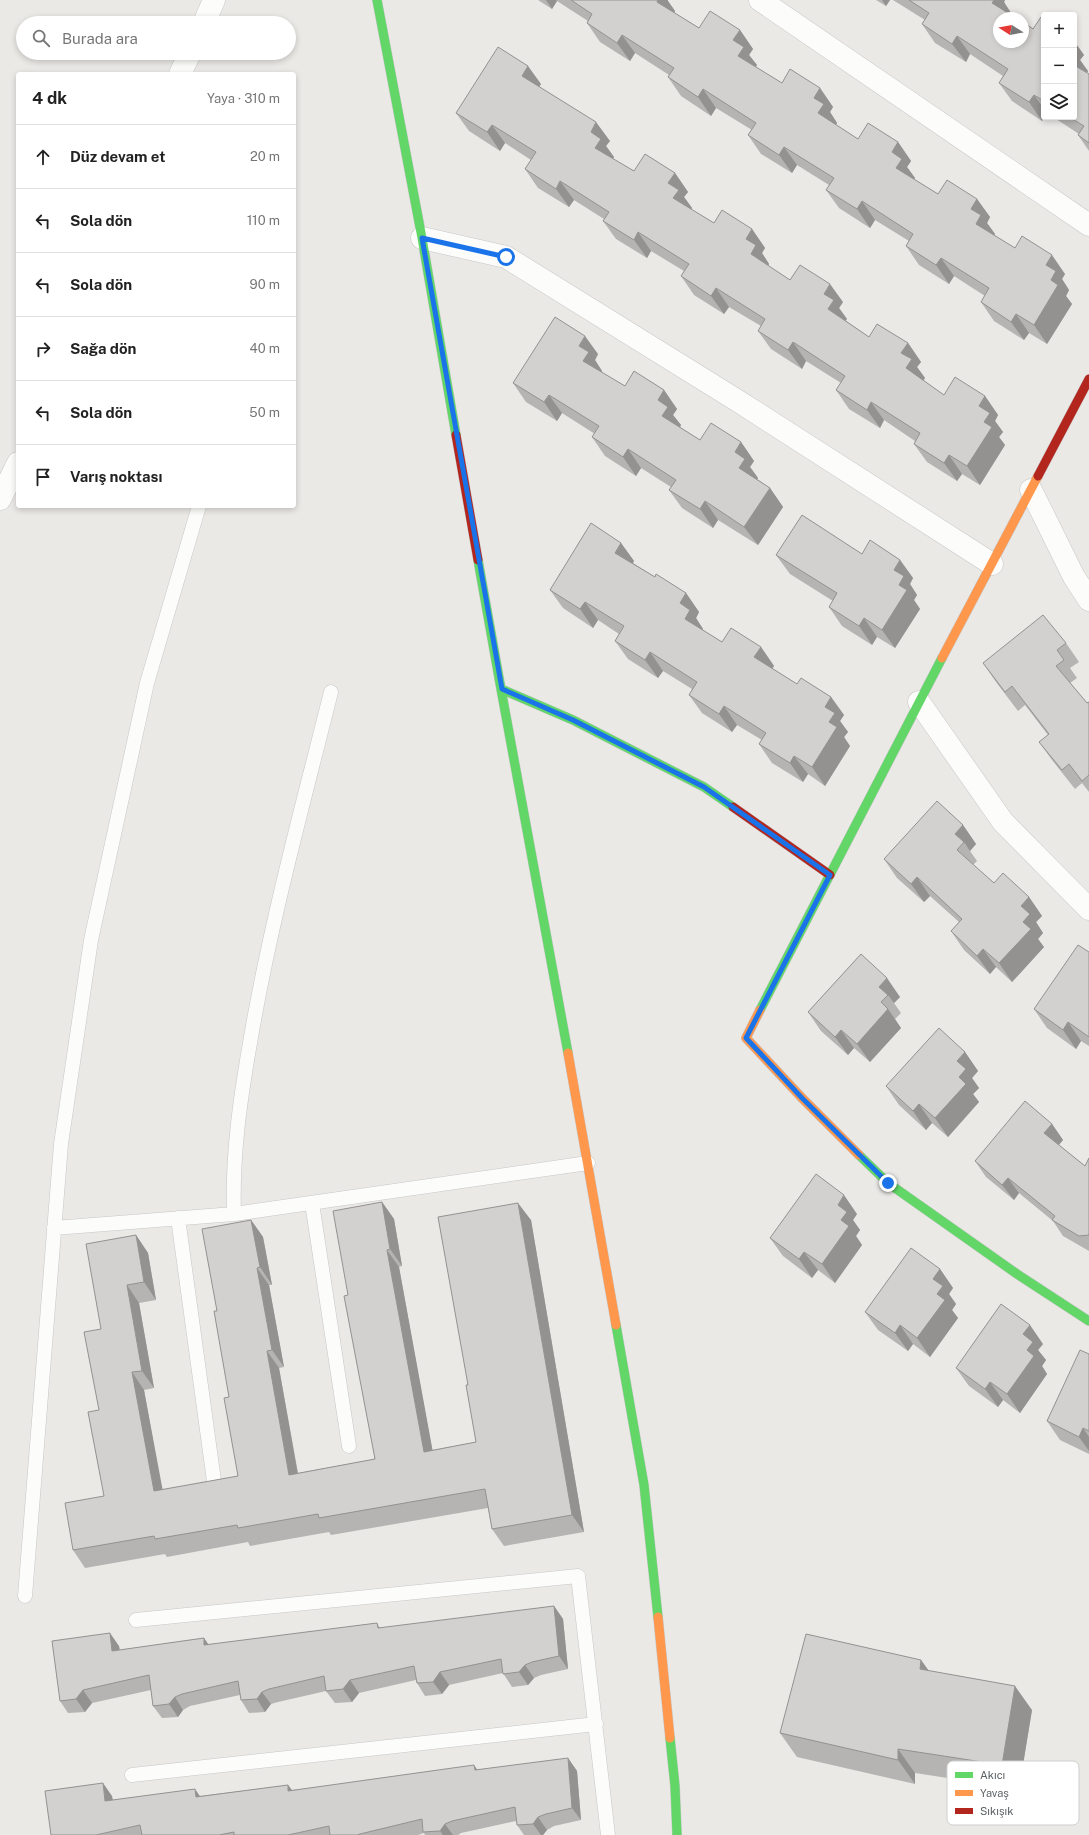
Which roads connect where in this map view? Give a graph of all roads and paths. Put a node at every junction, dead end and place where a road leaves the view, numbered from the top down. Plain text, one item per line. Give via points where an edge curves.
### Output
1 (214, 0) edge
2 (377, 0) edge
3 (760, 0) edge
4 (207, 16) edge
5 (187, 60) edge
6 (181, 72) edge
7 (1089, 225) edge
8 (422, 238) junction
9 (1089, 379) edge
10 (16, 467) edge
11 (1030, 490) junction
12 (0, 499) edge
13 (198, 508) edge
14 (992, 564) junction
15 (1089, 600) edge
16 (502, 689) junction
17 (331, 692) dead end
18 (919, 702) junction
19 (830, 875) junction
20 (1089, 908) edge
21 (588, 1163) junction
22 (312, 1203) junction
23 (234, 1214) junction
24 (178, 1218) junction
25 (54, 1228) junction
26 (1089, 1321) edge
27 (349, 1446) dead end
28 (214, 1481) edge
29 (24, 1596) dead end
30 (136, 1620) dead end
31 (596, 1724) junction
32 (132, 1775) dead end
33 (608, 1835) edge
34 (677, 1835) edge

1 - 4 street
2 - 8 street
3 - 7 street
5 - 6 street
8 - 14 street via 506,257 738,401
8 - 16 street
9 - 11 street
10 - 12 street
11 - 14 street
11 - 15 street via 1074,577
13 - 25 lane via 147,683 91,940 61,1144
14 - 18 street
16 - 19 street via 573,720 704,787
16 - 21 street
17 - 23 lane via 259,988 239,1110 233,1178
18 - 19 street
18 - 20 street via 1003,822
19 - 26 street via 746,1038 888,1183 1017,1274
21 - 22 lane
21 - 34 street via 644,1485 675,1786
22 - 23 lane
22 - 27 lane
23 - 24 lane
24 - 25 lane
24 - 28 lane
25 - 29 lane
30 - 31 lane via 578,1576
31 - 32 lane
31 - 33 lane

